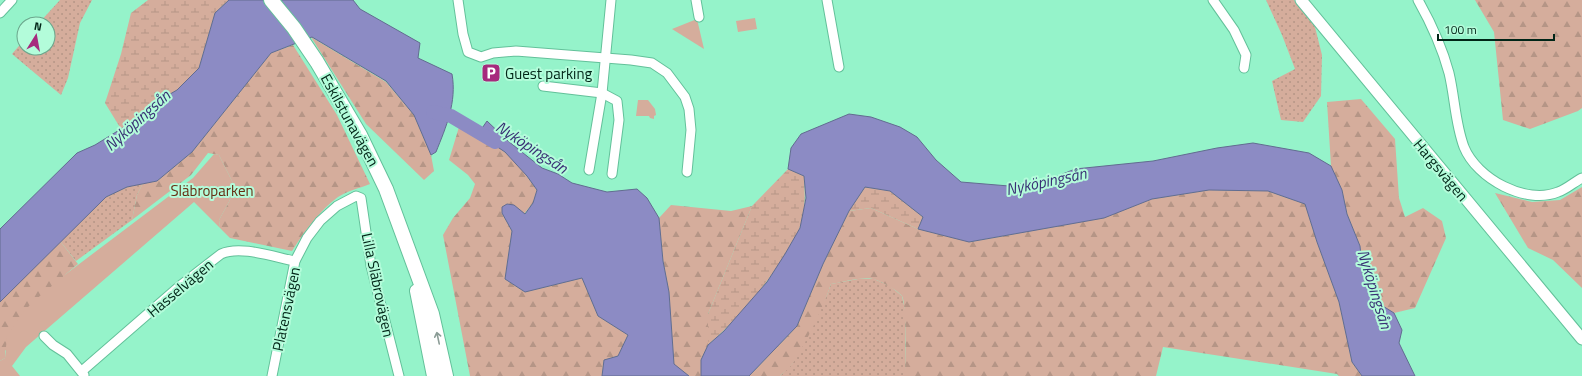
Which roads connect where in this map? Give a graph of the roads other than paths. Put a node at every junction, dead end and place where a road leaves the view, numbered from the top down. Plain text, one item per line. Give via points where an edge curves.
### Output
1 (12, 0) edge
2 (271, 0) edge
3 (458, 0) edge
4 (611, 0) edge
5 (696, 0) edge
6 (827, 0) edge
7 (1213, 0) edge
8 (1301, 0) edge
9 (1418, 0) edge
10 (0, 13) edge
11 (699, 17) dead end
12 (604, 58) junction
13 (839, 67) dead end
14 (1244, 68) dead end
15 (543, 86) dead end
16 (602, 93) junction
17 (589, 170) dead end
18 (687, 172) dead end
19 (612, 174) dead end
20 (1582, 178) edge
21 (356, 196) joint
22 (409, 251) junction
23 (295, 261) junction
24 (44, 336) dead end
25 (1582, 339) edge
26 (83, 374) edge
27 (272, 376) edge
28 (399, 376) edge
29 (434, 376) edge
30 (446, 376) edge

1 - 10 street
2 - 22 main road, Eskilstunavägen via 317,62 360,135 386,189
3 - 12 street via 468,52 481,56 516,51
4 - 12 street
5 - 11 street
6 - 13 street
7 - 14 street via 1234,30 1246,55
8 - 25 street, Hargsvägen
9 - 20 street via 1441,47 1449,74 1457,127 1465,149 1482,172 1520,193 1537,196 1558,192
12 - 16 street
12 - 18 street via 652,63 667,73 685,97 691,130
15 - 16 street
16 - 17 street
16 - 19 street via 617,101 619,120
21 - 23 street, Platensvägen via 337,206 320,220
21 - 28 street, Lilla Släbrovägen via 361,198 371,266
22 - 29 main road, Eskilstunavägen
30 -> 22 main road, Eskilstunavägen via 432,314
23 - 26 street, Hasselvägen via 235,250 221,254 181,285
23 - 27 street, Platensvägen
24 - 26 street via 52,345 67,354

